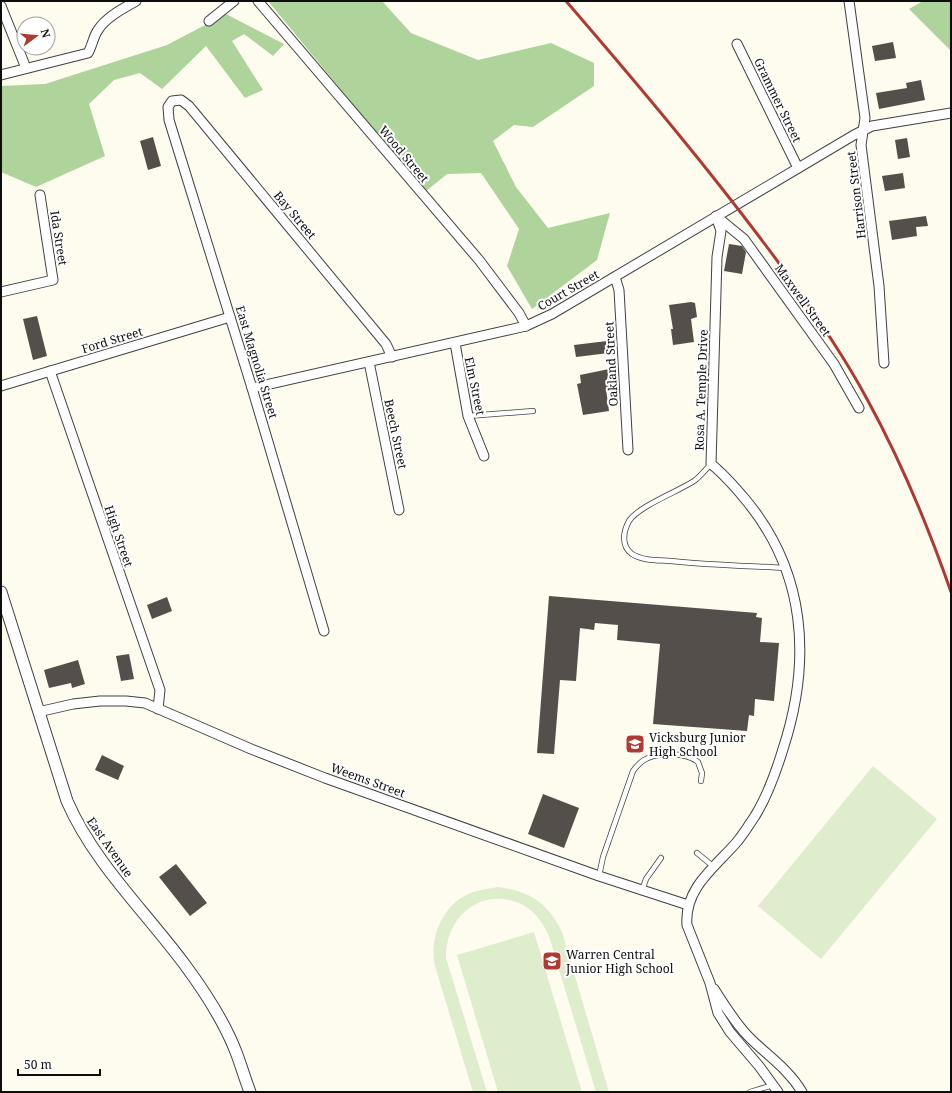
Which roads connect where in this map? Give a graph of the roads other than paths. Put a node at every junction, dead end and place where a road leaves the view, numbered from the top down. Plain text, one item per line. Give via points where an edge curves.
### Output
1 (136, 1) edge
2 (234, 1) edge
3 (258, 1) edge
4 (849, 1) edge
5 (1, 6) edge
6 (209, 21) dead end
7 (737, 44) dead end
8 (26, 68) junction
9 (1, 75) edge
10 (172, 101) joint
11 (951, 113) edge
12 (863, 130) junction
13 (798, 168) junction
14 (40, 195) dead end
15 (716, 216) junction
16 (615, 277) junction
17 (1, 292) edge
18 (230, 317) junction
19 (526, 326) junction
20 (454, 343) junction
21 (392, 357) junction
22 (369, 362) junction
23 (884, 363) dead end
24 (50, 371) junction
25 (1, 386) edge
26 (252, 388) junction
27 (859, 408) dead end
28 (533, 411) dead end
29 (468, 416) junction
30 (628, 450) dead end
31 (484, 456) dead end
32 (711, 464) junction
33 (399, 510) dead end
34 (787, 568) junction
35 (1, 592) edge
36 (324, 631) dead end
37 (158, 709) junction
38 (38, 712) junction
39 (701, 781) dead end
40 (697, 853) dead end
41 (661, 858) dead end
42 (714, 867) junction
43 (599, 876) junction
44 (642, 891) junction
45 (688, 905) junction
46 (710, 983) junction
47 (776, 1088) edge
48 (250, 1092) edge
49 (750, 1092) edge
50 (802, 1092) edge

1 - 8 street via 97,30 88,53
2 - 6 street
3 - 19 street, Wood Street via 479,260 520,312
4 - 12 street, Harrison Street via 865,118
5 - 8 street
7 - 13 street, Grammer Street
8 - 9 street
10 - 18 street, East Magnolia Street via 168,107 169,120
10 - 21 street, Bay Street via 181,100 190,106 386,344
11 - 12 street, Court Street via 872,126
12 - 13 street, Court Street
12 - 23 street, Harrison Street via 862,145 879,286
13 - 15 street, Court Street
14 - 17 street, Ida Street via 53,280
15 - 16 street, Court Street
15 - 27 street, Maxwell Street via 744,239 834,364
15 - 32 street, Rosa A. Temple Drive via 721,231 717,257
16 - 19 street, Court Street via 552,314
16 - 30 street, Oakland Street via 619,290
18 - 24 street, Ford Street
18 - 26 street, East Magnolia Street
19 - 20 street, Court Street
20 - 21 street, Court Street
20 - 29 street, Elm Street
21 - 22 street, Court Street
22 - 26 street, Court Street
22 - 33 street, Beech Street
24 - 25 street, Ford Street
24 - 37 street, High Street via 160,690
26 - 36 street, East Magnolia Street
28 - 29 lane
29 - 31 street, Elm Street
32 - 34 street, Rosa A. Temple Drive via 752,508 770,533
32 - 34 lane via 695,480 639,512 630,520 625,529 626,547 644,559
34 - 42 street, Rosa A. Temple Drive via 796,600 800,630 800,658 791,725 768,791 755,815 737,842
35 - 38 street, East Avenue
37 - 38 street, Weems Street via 145,703 126,701 73,704
37 - 43 street, Weems Street via 325,778
38 - 48 street, East Avenue via 67,801 84,836 187,967 223,1023
39 - 43 lane via 702,773 698,762 693,758 660,755 638,764 633,771 603,857
40 - 42 lane
41 - 44 lane via 646,879
42 - 45 street, Rosa A. Temple Drive via 698,883
43 - 44 street, Weems Street
44 - 45 street, Weems Street
45 - 46 street, Rosa A. Temple Drive via 687,925
46 - 47 street, Rosa A. Temple Drive via 718,1013 730,1032
46 - 50 street, Rosa A. Temple Drive via 747,1035 789,1073
47 - 49 lane

